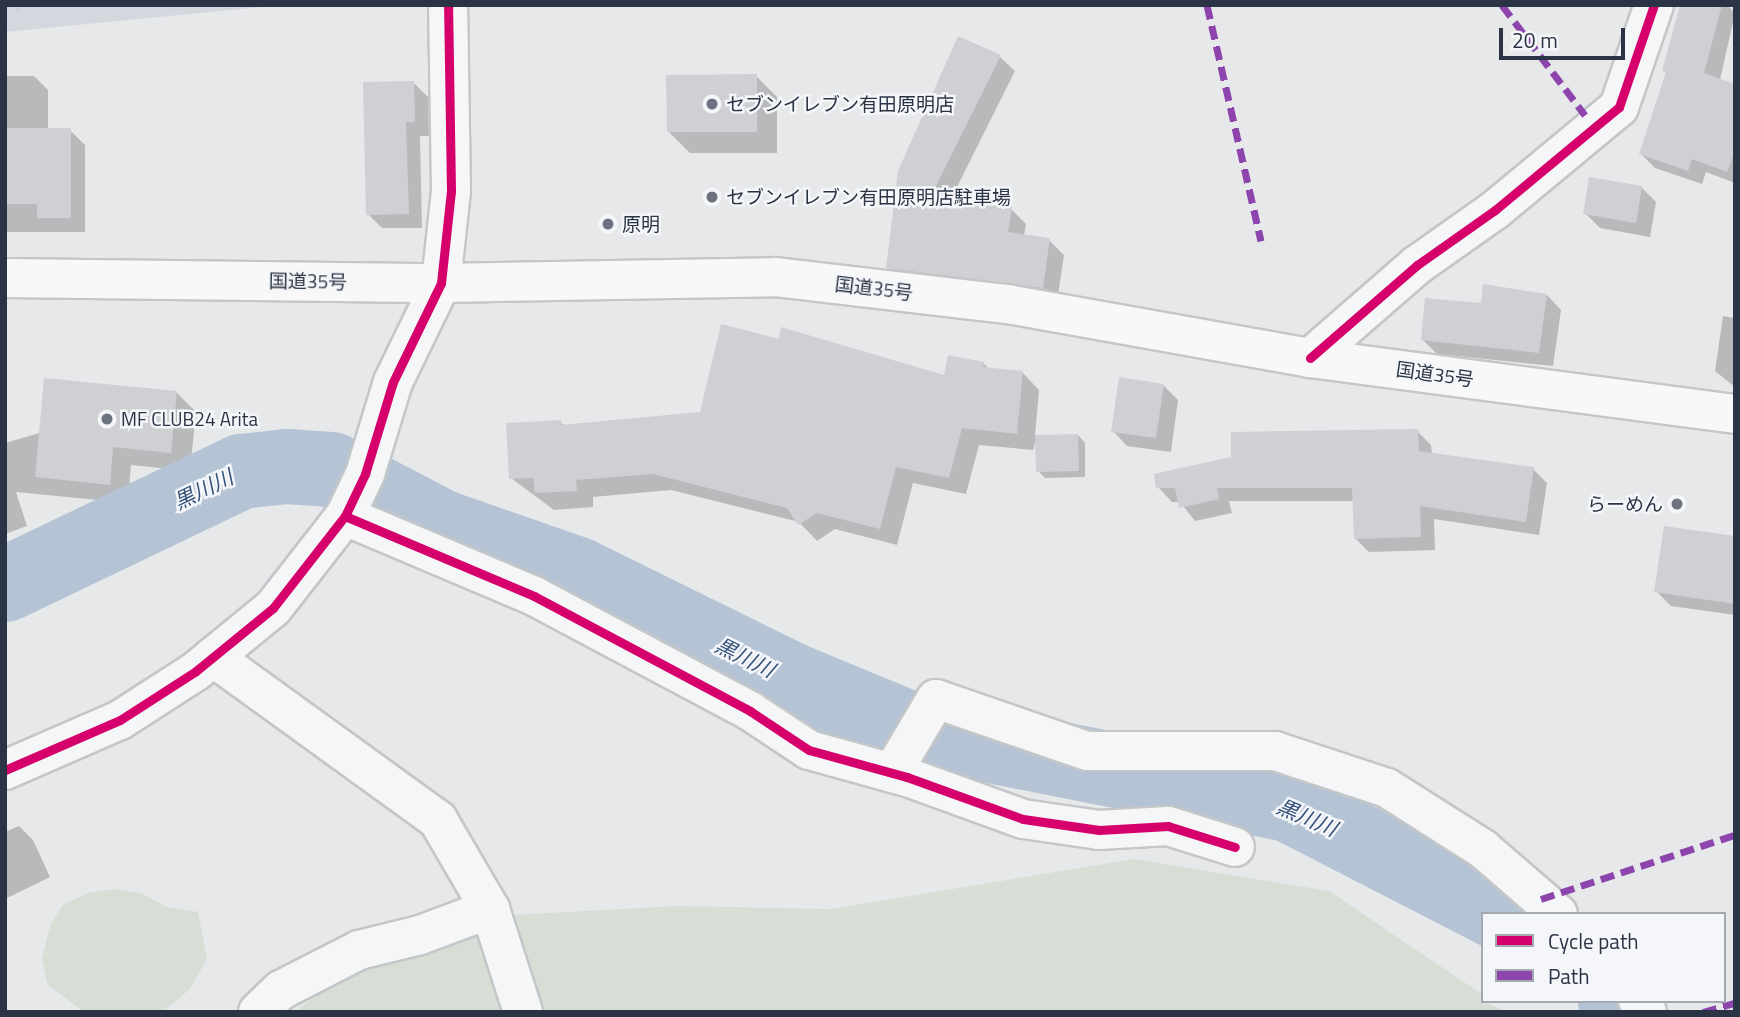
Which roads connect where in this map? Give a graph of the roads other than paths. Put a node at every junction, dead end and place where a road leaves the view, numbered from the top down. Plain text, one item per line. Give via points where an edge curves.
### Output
1 (1654, 5) edge
2 (448, 10) dead end
3 (5, 278) edge
4 (440, 283) junction
5 (1310, 358) junction
6 (1735, 414) edge
7 (345, 516) junction
8 (213, 657) junction
9 (5, 770) edge
10 (892, 771) junction
11 (1236, 847) dead end
12 (490, 909) junction
13 (1556, 912) edge
14 (258, 1012) edge
15 (523, 1012) edge

1 - 5 street via 1619,107 1495,210 1417,265
2 - 4 street via 451,191
3 - 4 highway, 国道35号
4 - 5 highway, 国道35号 via 776,277 1007,304
4 - 7 street via 393,382 365,474
5 - 6 highway, 国道35号
7 - 8 street via 273,608
7 - 10 street via 534,596 750,711 809,750
8 - 9 street via 120,720
8 - 12 street via 438,820
10 - 11 street via 1023,819 1100,830 1168,827
10 - 13 street via 936,699 1087,751 1275,751 1387,788 1483,849
12 - 14 street via 420,935 359,950 281,990
12 - 15 street

